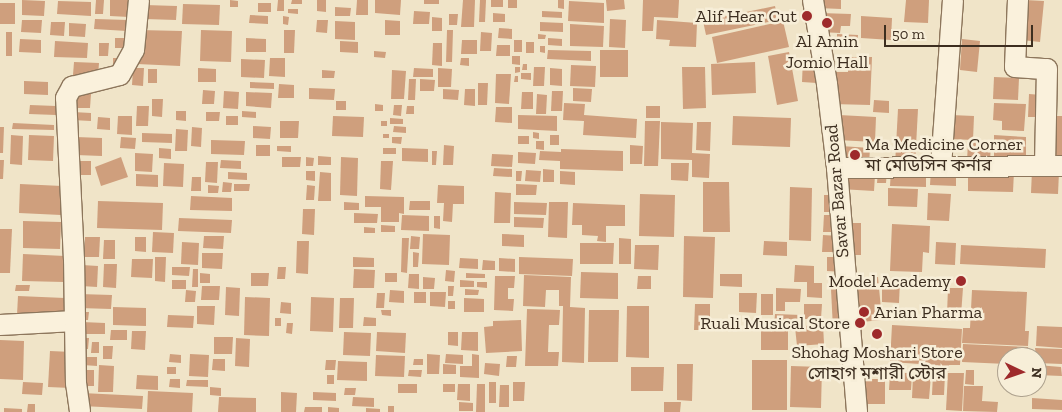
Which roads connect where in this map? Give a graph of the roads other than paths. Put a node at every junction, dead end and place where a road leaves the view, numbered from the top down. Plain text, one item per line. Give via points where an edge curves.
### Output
1 (139, 0) edge
2 (813, 0) edge
3 (953, 0) edge
4 (1018, 0) edge
5 (1054, 166) edge
6 (941, 167) junction
7 (837, 168) junction
8 (75, 321) junction
9 (0, 325) edge
10 (80, 412) edge
11 (857, 412) edge

1 - 8 street via 134,50 120,75 72,87 66,98
2 - 7 street, Savar Bazar Road
3 - 6 street
4 - 5 street via 1014,67 1048,69
5 - 6 street
6 - 7 street
7 - 11 street, Savar Bazar Road
8 - 9 street
8 - 10 street

